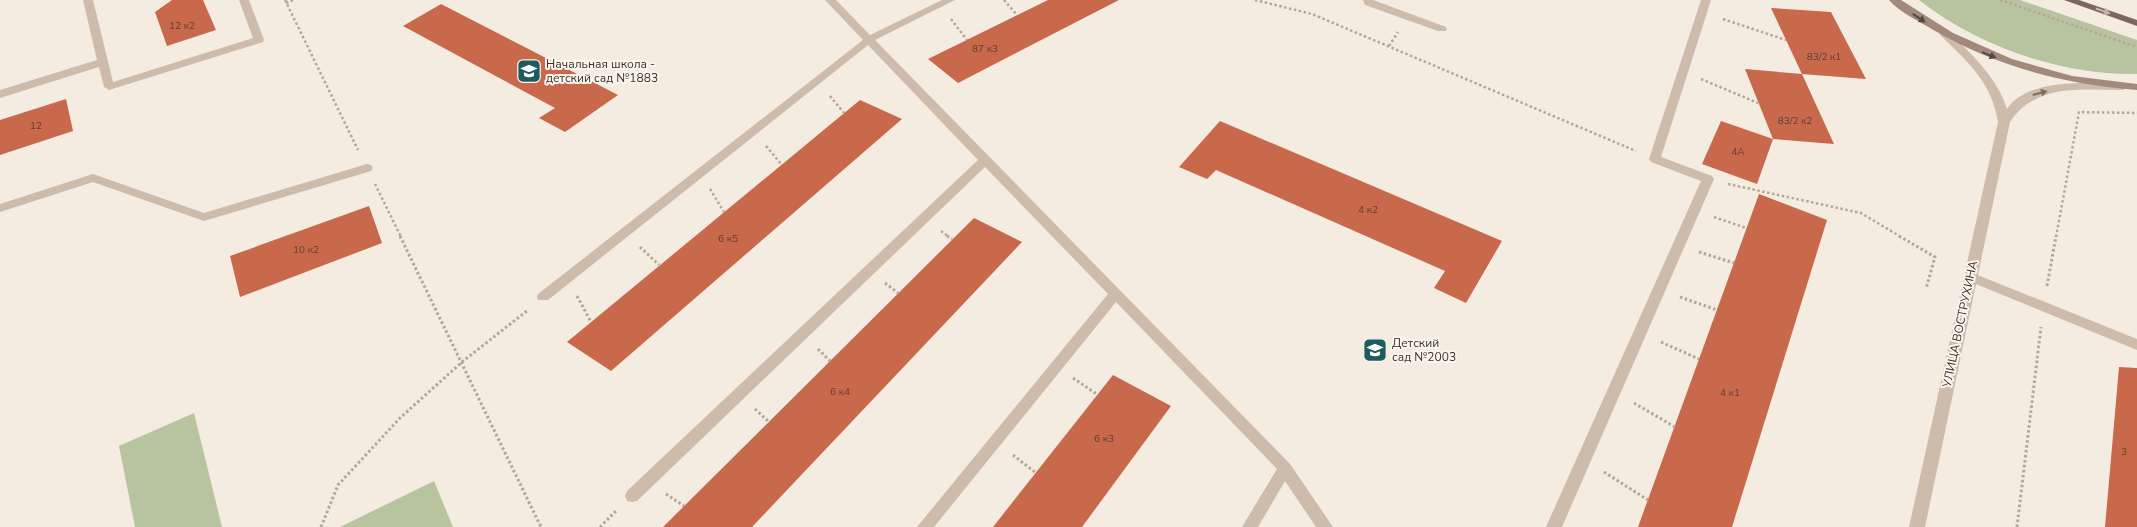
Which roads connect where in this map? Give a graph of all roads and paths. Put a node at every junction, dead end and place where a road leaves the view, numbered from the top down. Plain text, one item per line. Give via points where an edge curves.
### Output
1 (88, 0) edge
2 (244, 0) edge
3 (293, 0) edge
4 (830, 0) edge
5 (1004, 0) edge
6 (1255, 0) edge
7 (1368, 0) edge
8 (1894, 0) edge
9 (2000, 0) edge
10 (2069, 0) edge
11 (285, 2) edge
12 (945, 2) edge
13 (1704, 6) edge
14 (1017, 15) dead end
15 (2137, 23) edge
16 (1442, 29) dead end
17 (1945, 34) junction
18 (870, 39) junction
19 (967, 40) dead end
20 (1786, 40) dead end
21 (2137, 47) edge
22 (102, 62) junction
23 (1683, 71) junction
24 (2136, 87) edge
25 (0, 94) edge
26 (1758, 103) dead end
27 (2004, 122) junction
28 (1655, 158) junction
29 (986, 159) junction
30 (367, 168) junction
31 (1708, 179) junction
32 (0, 208) edge
33 (1694, 210) junction
34 (1746, 228) dead end
35 (625, 233) junction
36 (1678, 246) junction
37 (1734, 263) dead end
38 (660, 266) dead end
39 (1970, 277) junction
40 (568, 278) junction
41 (1659, 289) junction
42 (1926, 289) dead end
43 (1116, 293) junction
44 (543, 297) joint
45 (1717, 310) dead end
46 (591, 322) dead end
47 (1639, 333) junction
48 (2137, 345) edge
49 (1699, 359) dead end
50 (462, 362) junction
51 (1056, 367) junction
52 (1614, 391) junction
53 (1098, 395) dead end
54 (1675, 426) dead end
55 (995, 441) junction
56 (1584, 459) junction
57 (1285, 468) junction
58 (1036, 473) dead end
59 (632, 496) dead end
60 (1648, 500) dead end
61 (320, 527) edge
62 (542, 527) edge
63 (925, 527) edge
64 (1250, 527) edge
65 (1325, 527) edge
66 (1554, 527) edge
67 (1917, 527) edge

1 - 22 street
2 - 22 street via 258,40 109,87
3 - 11 path
4 - 18 street
5 - 14 path
6 - 28 path via 1312,14
7 - 16 street
8 -> 17 main road
9 - 21 path
10 -> 15 main road
11 - 30 path
12 - 18 street
12 - 19 path
13 - 20 path
13 - 23 street
17 -> 24 main road via 2030,69 2065,78
17 - 27 street, УЛИЦА ВОСТРУХИНА via 1990,81 2003,107
18 - 29 street
18 - 35 street
22 - 25 street
23 - 26 path
23 - 28 street
27 -> 24 street, УЛИЦА ВОСТРУХИНА via 2010,109 2034,93 2082,86
27 - 39 street, УЛИЦА ВОСТРУХИНА
28 - 31 street
29 - 43 street
29 - 59 street
30 - 32 street via 204,217 92,178
30 - 50 path
31 - 33 street
31 - 42 path via 1861,213 1935,257
33 - 34 path
33 - 36 street
35 - 38 path
35 - 40 street
36 - 37 path
36 - 41 street
39 - 48 street
39 - 67 street, УЛИЦА ВОСТРУХИНА
40 - 44 street
40 - 46 path
41 - 45 path
41 - 47 street
43 - 51 street
43 - 57 street
44 - 50 path
47 - 49 path
47 - 52 street
50 - 61 path via 400,418 338,485
50 - 62 path
51 - 53 path
51 - 55 street
52 - 54 path
52 - 56 street
55 - 58 path
55 - 63 street
56 - 60 path
56 - 66 street
57 - 64 street
57 - 65 street

